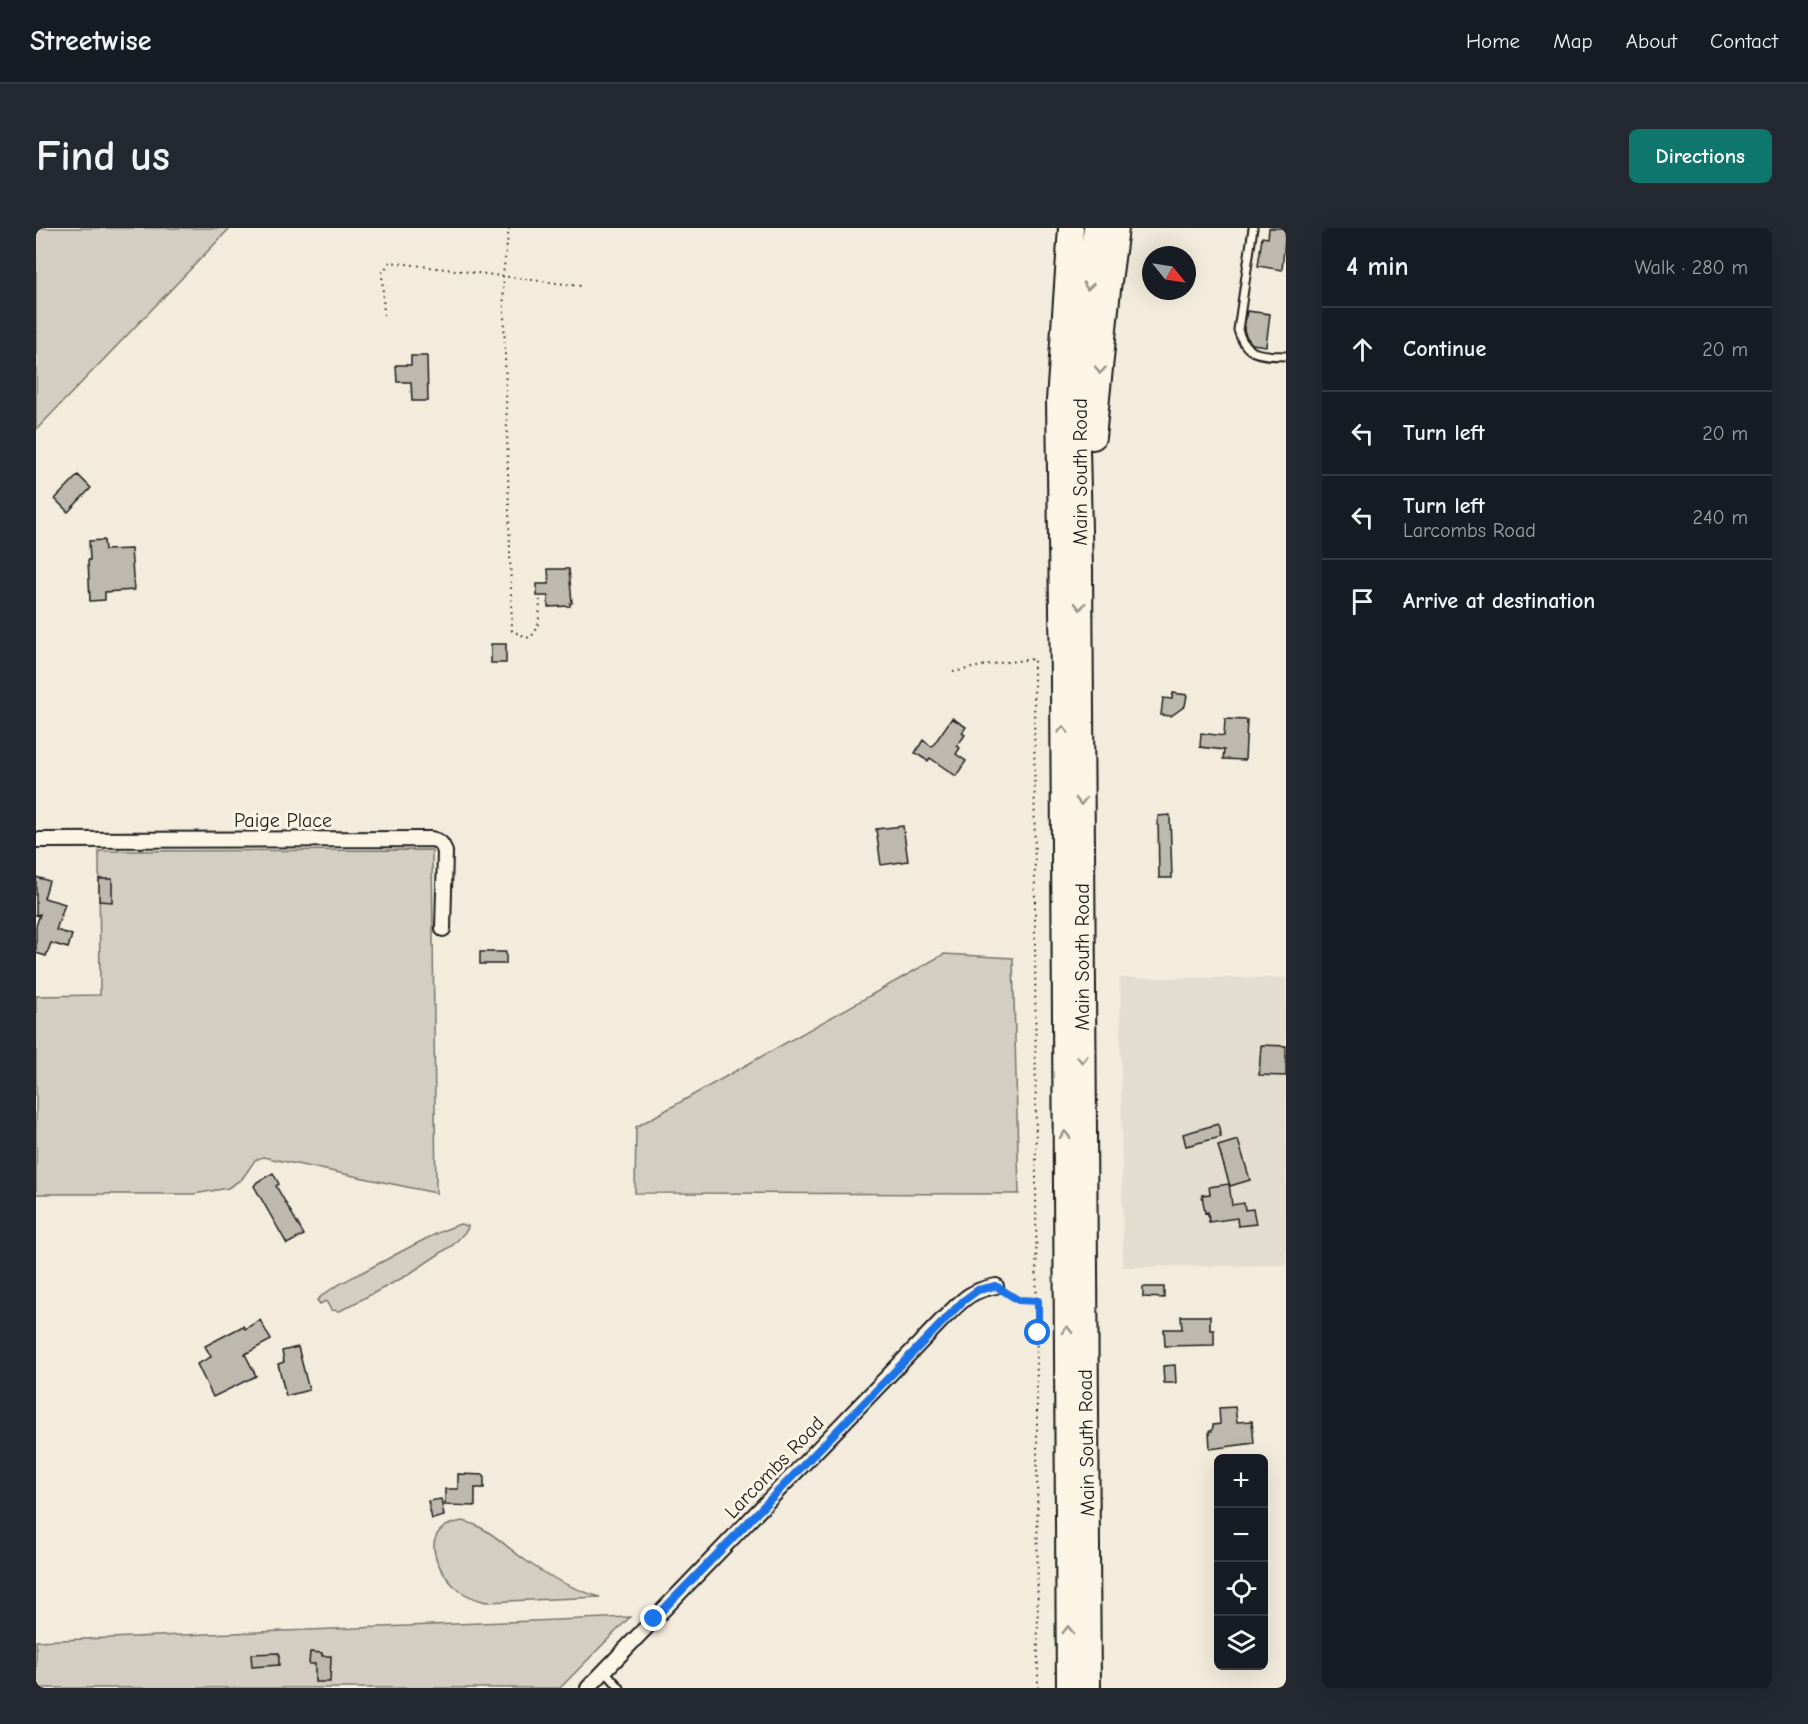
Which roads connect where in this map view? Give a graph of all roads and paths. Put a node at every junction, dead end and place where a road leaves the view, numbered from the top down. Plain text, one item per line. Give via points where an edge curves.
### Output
1 (509, 228) edge
2 (1069, 228) edge
3 (1096, 228) edge
4 (1116, 228) edge
5 (1253, 228) edge
6 (503, 275) junction
7 (581, 286) dead end
8 (384, 315) dead end
9 (1286, 356) edge
10 (1080, 570) junction
11 (540, 600) dead end
12 (953, 672) dead end
13 (36, 840) edge
14 (443, 930) dead end
15 (996, 1286) joint
16 (1038, 1301) junction
17 (605, 1671) junction
18 (588, 1688) edge
19 (620, 1688) edge
20 (1038, 1688) edge
21 (1069, 1688) edge
22 (1088, 1688) edge

1 - 6 path
21 -> 2 highway, Main South Road via 1059,423
3 -> 10 highway, Main South Road via 1084,315 1077,449
4 -> 10 highway
5 - 9 lane via 1238,330 1241,342 1259,355
6 - 7 path
6 - 8 path via 390,262 382,273
6 - 11 path via 512,631 529,638 535,634
10 -> 22 highway, Main South Road
12 - 16 path via 1034,659
13 - 14 street, Paige Place via 431,839 439,841 445,852
15 - 16 path via 1018,1300
15 - 17 street, Larcombs Road via 978,1290 944,1318
16 - 20 path
17 - 18 street, Larcombs Road
17 - 19 lane

